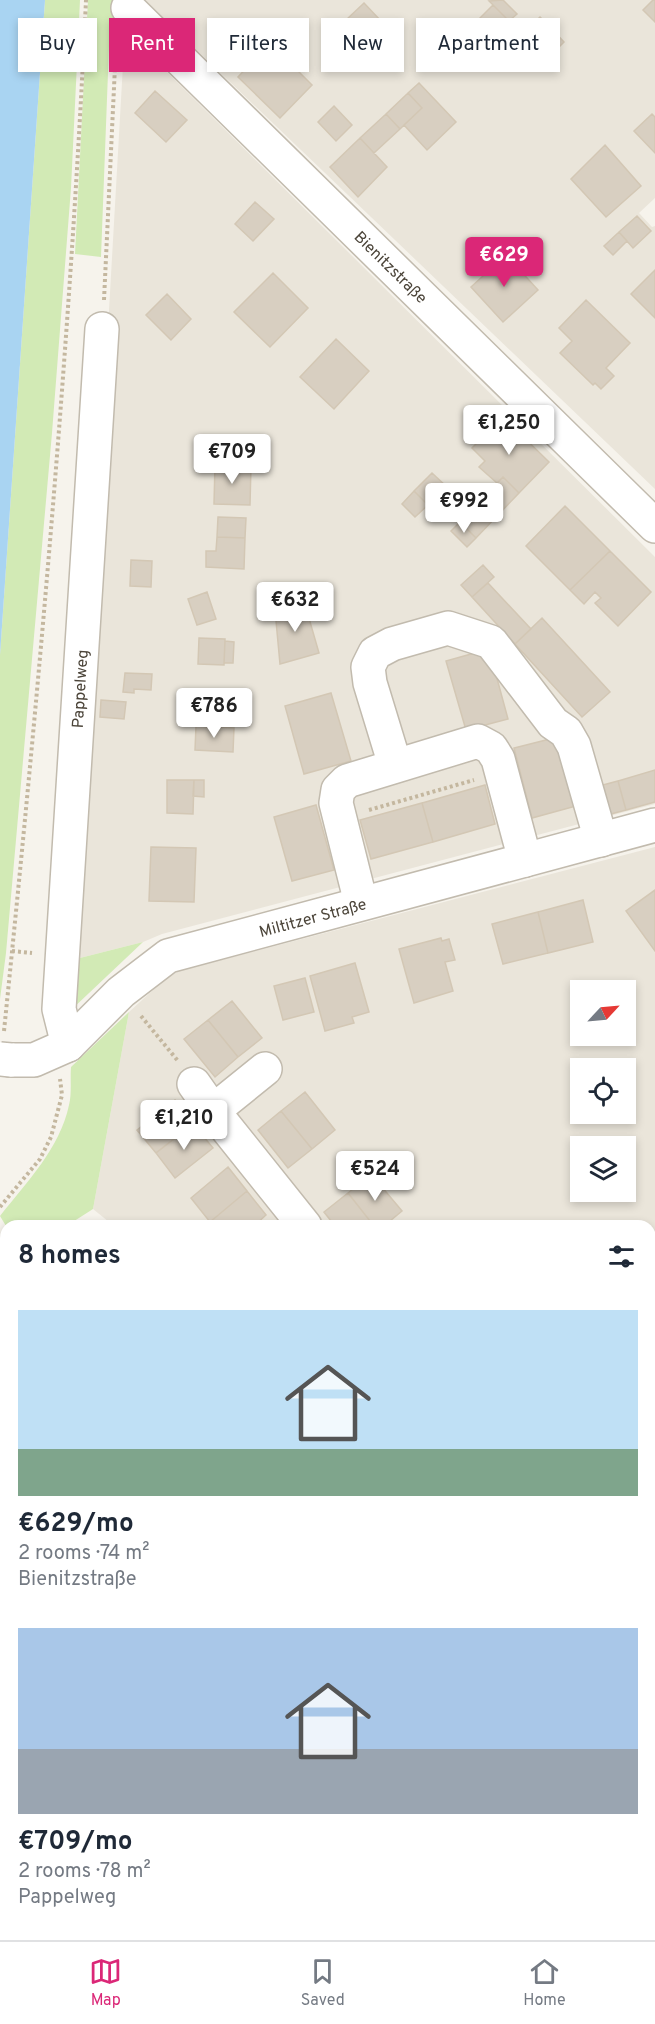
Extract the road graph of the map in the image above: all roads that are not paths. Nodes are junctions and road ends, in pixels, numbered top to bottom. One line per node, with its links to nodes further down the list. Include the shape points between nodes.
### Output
1 (128, 8): 3 (street, Bienitzstraße)
2 (102, 329): 9 (street, Pappelweg, via 59,1009)
3 (655, 526)
4 (395, 765): 6 (street, via 370,683 368,667 375,653 392,644 448,628 492,642 574,746); 7 (street, via 478,741 491,748 502,772); 8 (street, via 347,781 338,790 339,819)
5 (655, 825): 6 (street, Miltitzer Straße)
6 (601, 840): 7 (street, Miltitzer Straße)
7 (525, 860): 8 (street, Miltitzer Straße)
8 (361, 903): 9 (street, Miltitzer Straße, via 168,956 121,992)
9 (62, 1049): 10 (street, Miltitzer Straße, via 34,1060)
10 (5, 1051)
11 (265, 1070): 13 (street)
12 (194, 1084): 13 (street)
13 (213, 1111): 14 (street)
14 (300, 1220)

